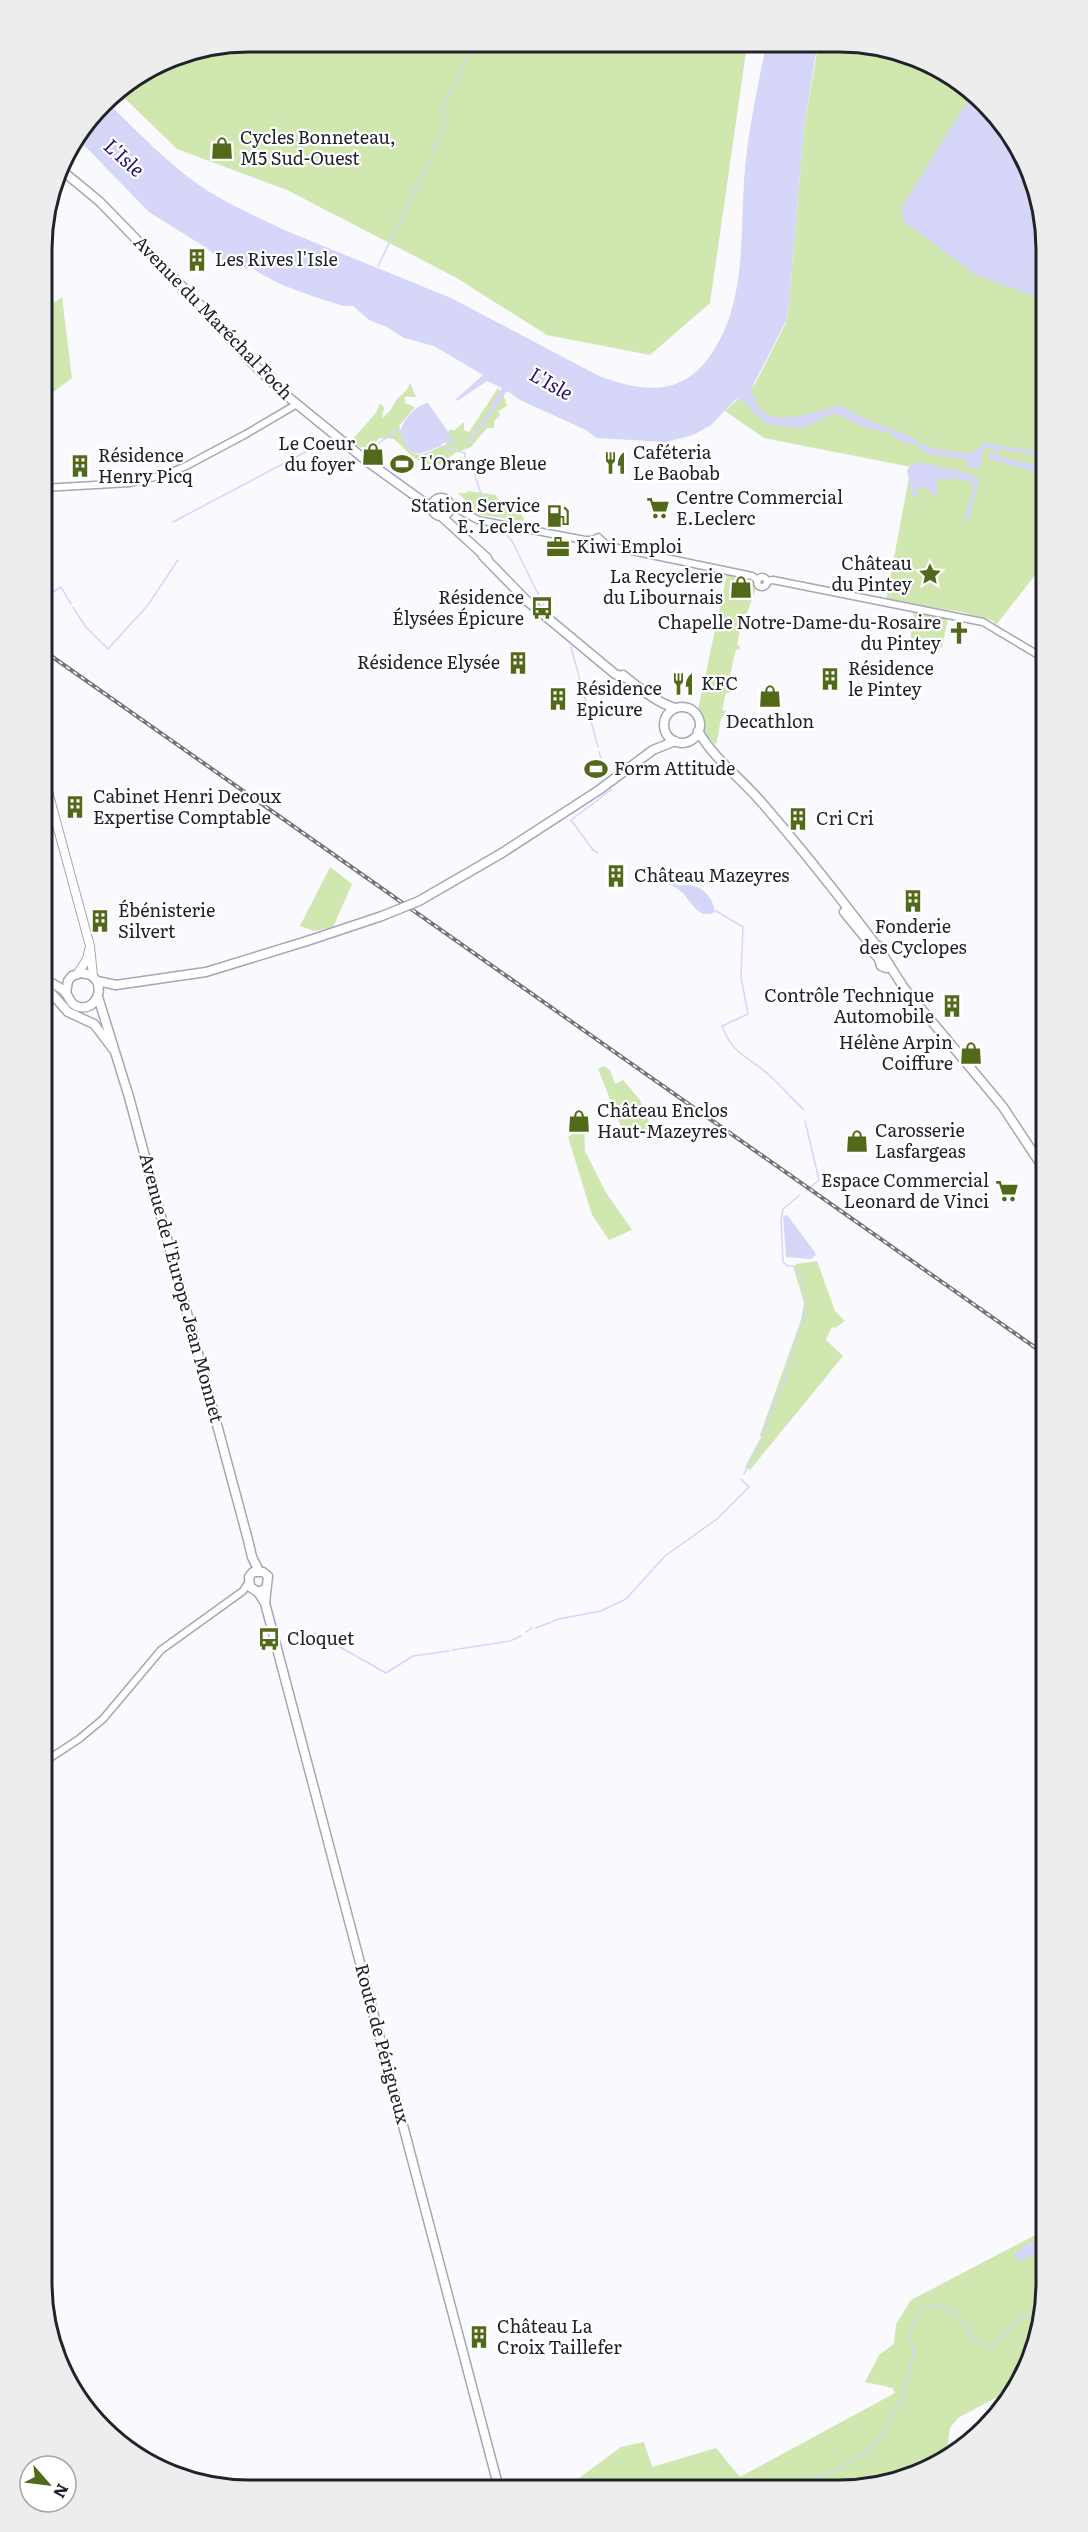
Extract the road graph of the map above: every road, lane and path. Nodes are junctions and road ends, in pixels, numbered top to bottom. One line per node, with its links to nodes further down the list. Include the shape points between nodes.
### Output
1 (67, 175): 2 (main road, Avenue du Maréchal Foch, via 99,201 251,362)
2 (297, 404): 3 (street, via 167,474 130,483); 4 (main road, Avenue du Maréchal Foch, via 399,484)
3 (53, 487)
4 (434, 504): 5 (main road, via 435,513); 5 (main road, via 445,499)
5 (447, 512): 6 (street, via 596,540 633,553 752,576 761,587 773,580 983,622); 7 (main road, via 462,536 526,600 573,642)
6 (1036, 653)
7 (657, 702): 8 (main road); 9 (main road)
8 (675, 708): 9 (main road); 11 (main road, via 695,713)
9 (666, 718): 10 (main road)
10 (664, 729): 12 (main road); 15 (main road, via 654,746)
11 (698, 731): 13 (main road); 14 (main road)
12 (675, 741): 13 (main road); 15 (main road, via 653,750)
13 (689, 741): 14 (main road)
14 (715, 754): 30 (main road, via 782,826 863,937 879,946 887,966 1003,1107)
15 (622, 774): 23 (main road, bridge, via 502,853 419,901 206,972)
16 (53, 809): 17 (main road)
17 (90, 946): 18 (main road); 19 (main road)
18 (78, 973): 19 (main road); 21 (main road)
19 (95, 979): 23 (main road); 26 (main road)
20 (53, 980): 21 (main road)
21 (68, 981): 24 (main road)
22 (53, 984): 24 (main road)
23 (116, 985): 26 (main road)
24 (66, 993): 27 (main road, via 71,1002)
25 (53, 995): 29 (main road, via 64,1009 99,1029)
26 (99, 996): 27 (main road); 28 (main road, Avenue de l'Europe Jean Monnet)
27 (85, 1007): 28 (main road)
28 (104, 1020): 29 (main road, Avenue de l'Europe Jean Monnet)
29 (118, 1057): 31 (main road, Avenue de l'Europe Jean Monnet)
30 (1036, 1157)
31 (256, 1572): 32 (main road, via 249,1578); 32 (main road, Route de Périgueux, via 269,1579)
32 (253, 1589): 33 (street, via 161,1650 103,1719); 34 (main road, Route de Périgueux, via 264,1603)
33 (52, 1757)
34 (497, 2480)

